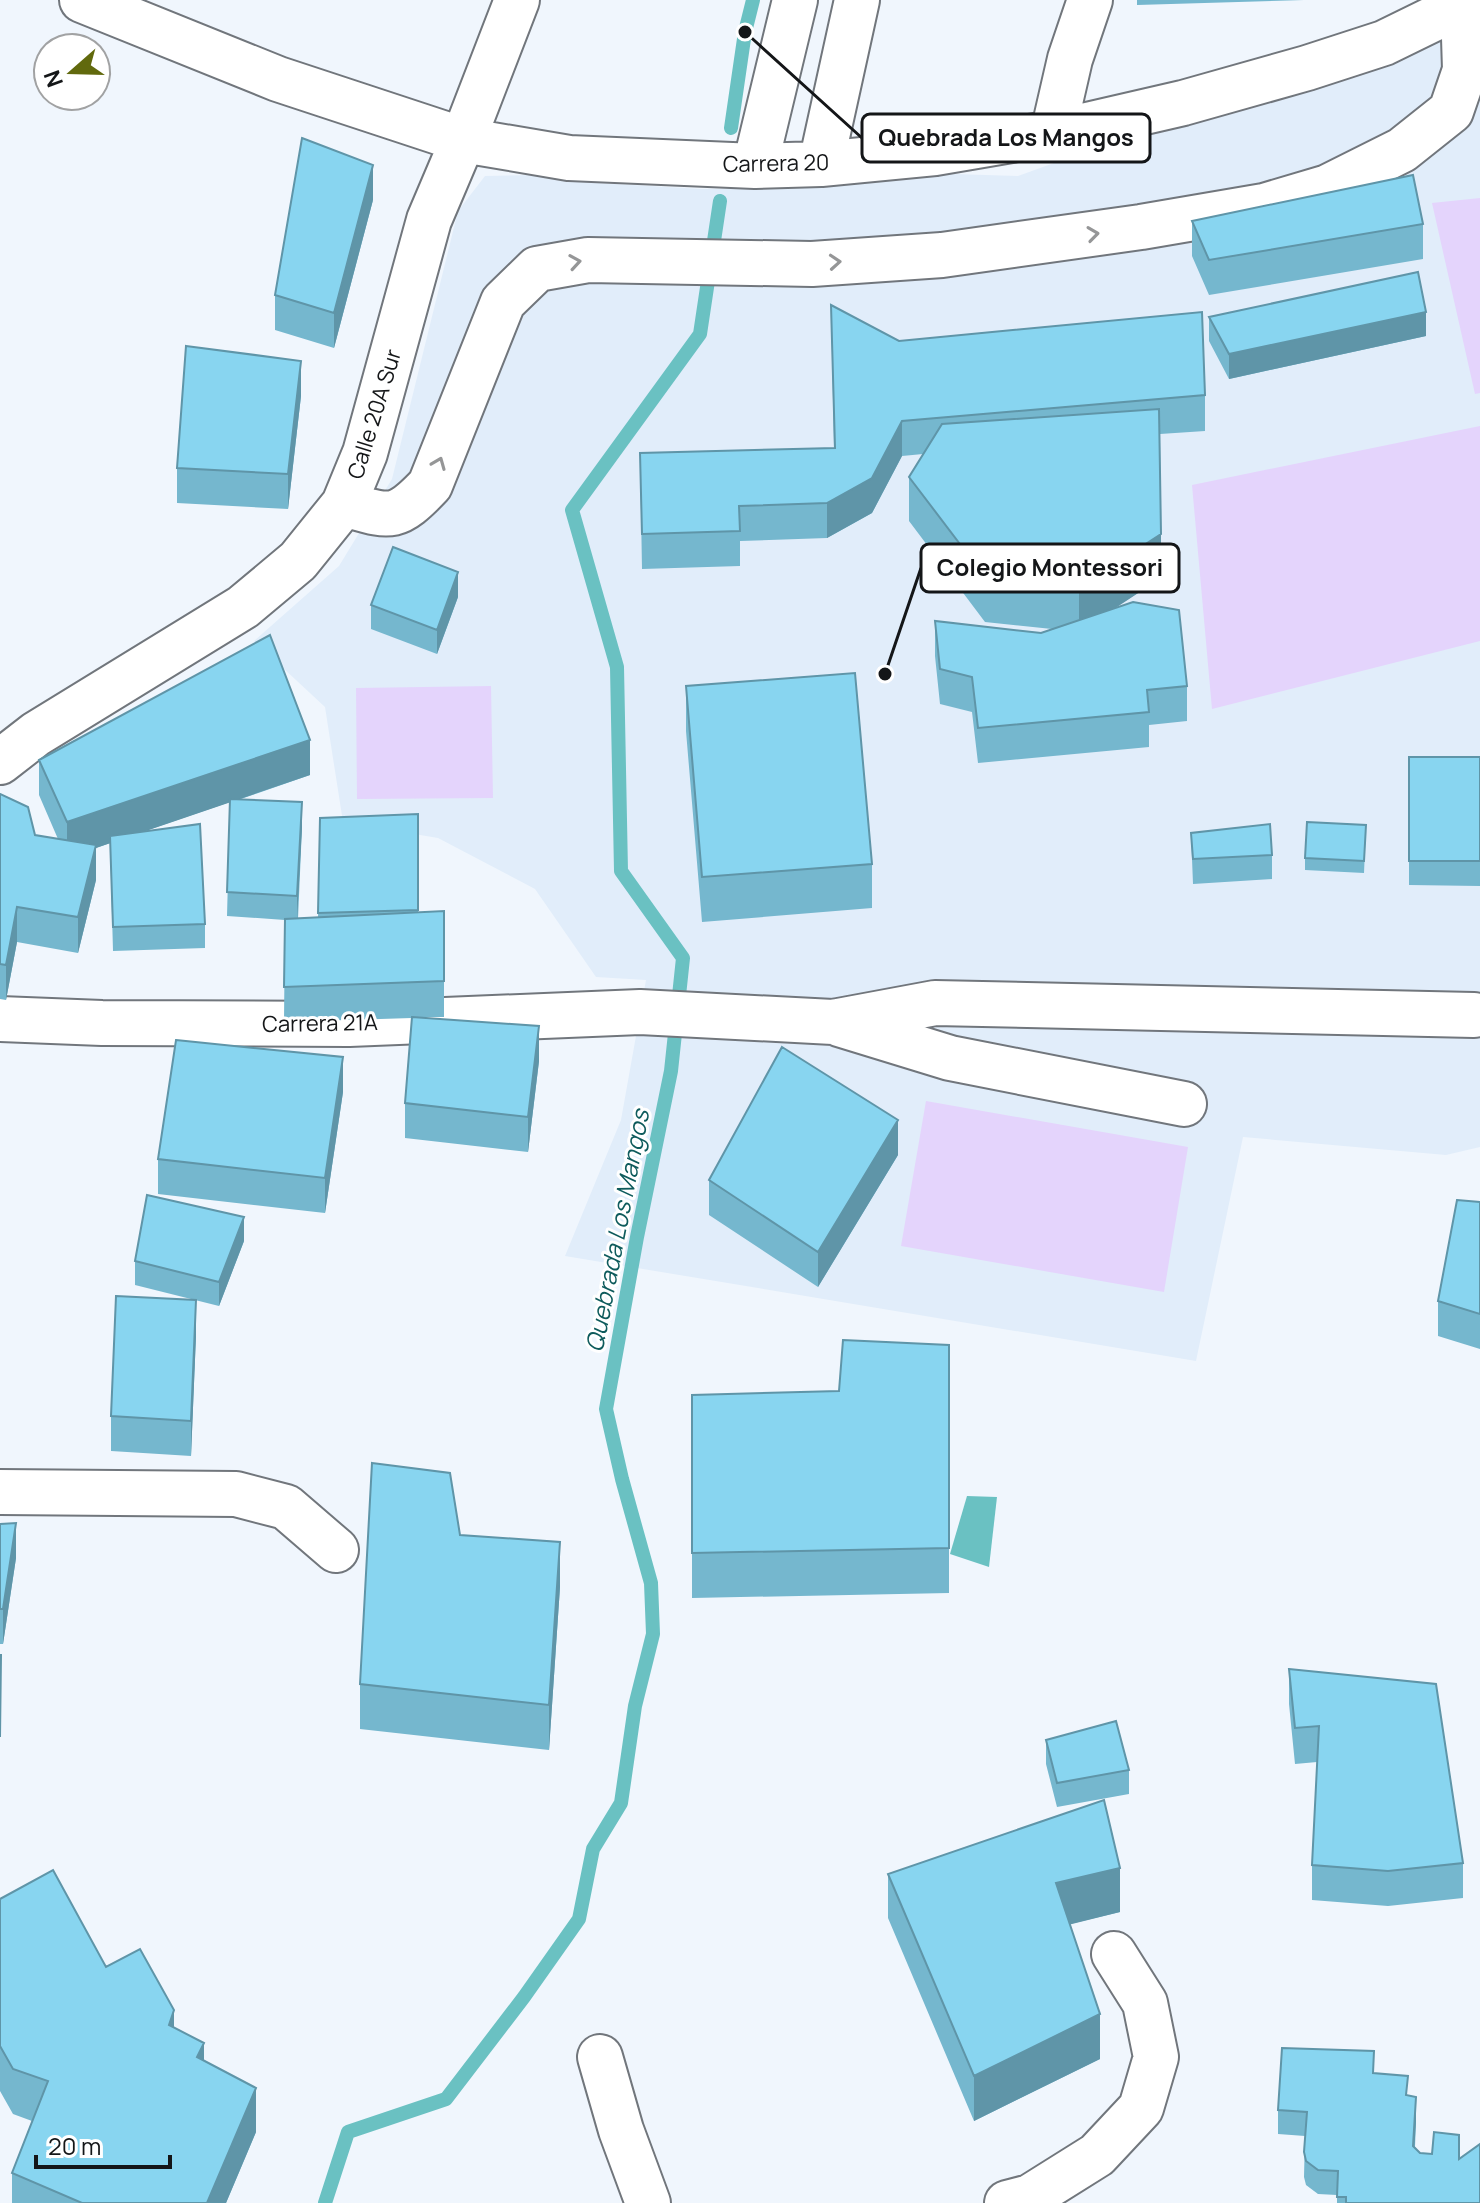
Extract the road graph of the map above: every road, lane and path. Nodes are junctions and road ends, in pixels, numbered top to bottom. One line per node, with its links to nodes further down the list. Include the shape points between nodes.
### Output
1 (82, 0): 8 (street, Carrera 20, via 278,79)
2 (517, 0): 8 (street, Calle 20A Sur)
3 (795, 0): 10 (street)
4 (857, 0): 9 (street)
5 (1090, 0): 7 (street)
6 (1467, 3): 7 (street, Carrera 20, via 1384,43 1307,68); 11 (street, one-way to 6, via 387,516 411,506 430,485 503,302 537,269 588,260 812,264 942,255 1277,202 1328,187 1402,150 1451,111 1465,70)
7 (1053, 133): 9 (street, Carrera 20, via 935,153)
8 (463, 140): 10 (street, Carrera 20, via 569,158); 11 (street, Calle 20A Sur, via 429,220 365,453)
9 (821, 164): 10 (street, Carrera 20)
10 (755, 166)
11 (344, 504): 12 (street, Calle 20A Sur, via 298,561 243,607 36,734)
12 (0, 762)
13 (1474, 1015): 15 (street, via 935,1003)
14 (0, 1019): 15 (street, Carrera 21A, via 349,1024 640,1012)
15 (833, 1022): 16 (street, via 950,1058)
16 (1184, 1104)
17 (0, 1492): 18 (street, via 236,1494 286,1507)
18 (336, 1550)
19 (1114, 1954): 22 (street, via 1145,2003 1156,2057 1141,2108 1097,2155 1030,2197)
20 (600, 2057): 21 (street)
21 (648, 2203)
22 (1007, 2203)

